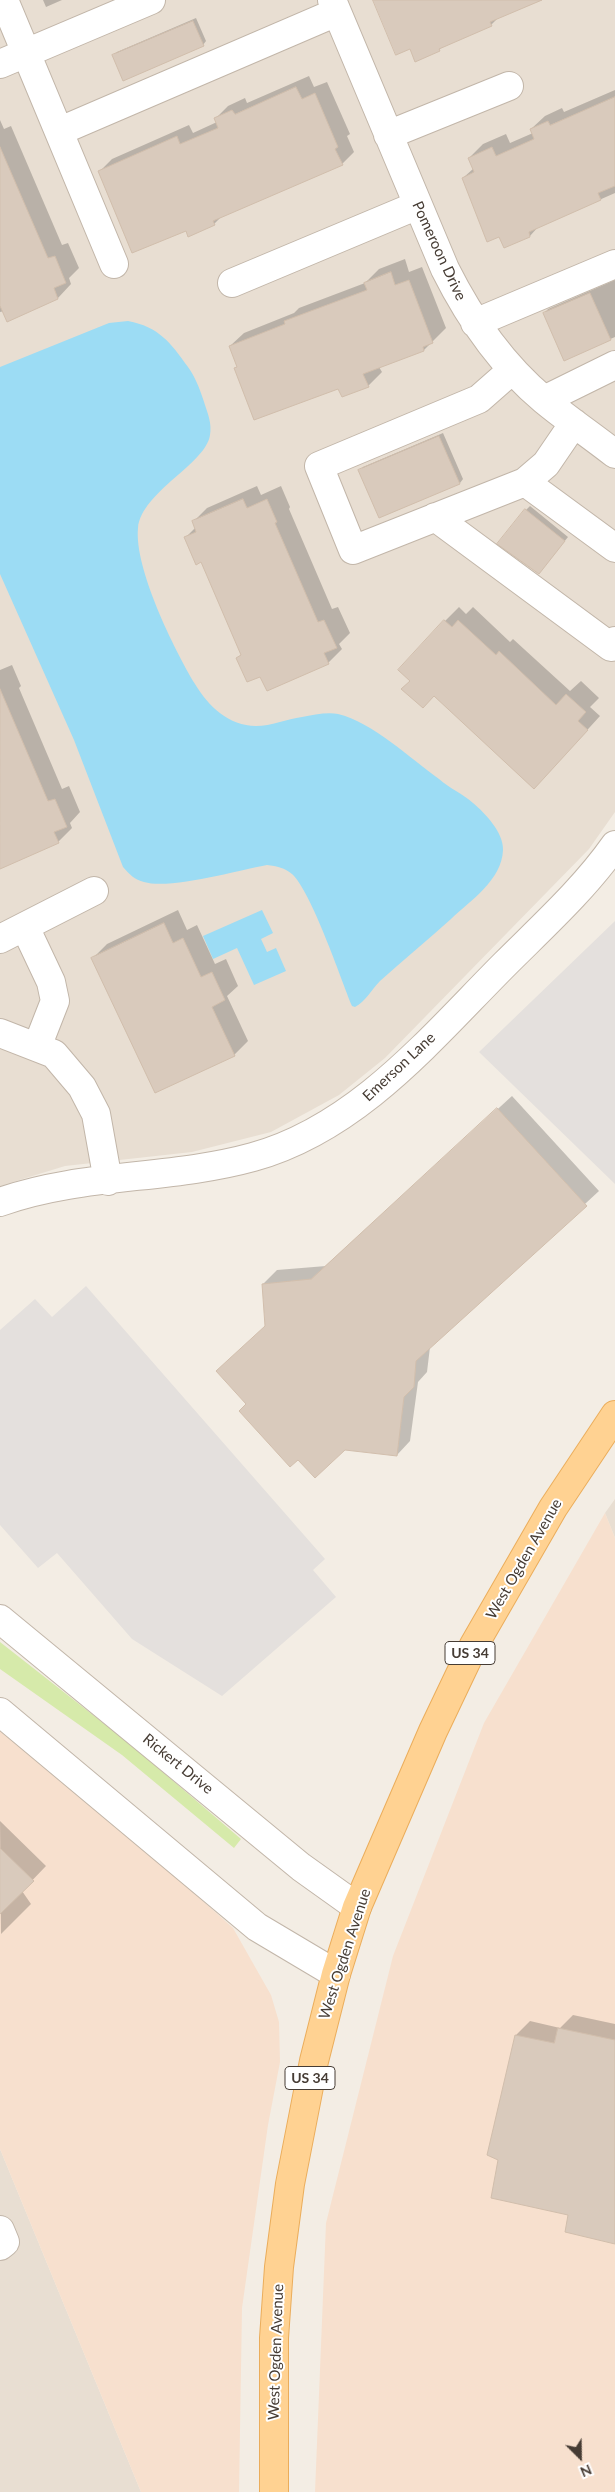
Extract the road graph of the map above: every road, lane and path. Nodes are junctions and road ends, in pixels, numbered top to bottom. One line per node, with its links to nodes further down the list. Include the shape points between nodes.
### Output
1 (4, 0): 4 (street)
2 (151, 0): 4 (street)
3 (334, 6): 7 (street); 8 (street, Pomeroon Drive)
4 (26, 52): 5 (street); 7 (street)
5 (0, 64)
6 (509, 86): 8 (street)
7 (60, 131): 10 (street)
8 (388, 135): 9 (street, Pomeroon Drive)
9 (418, 205): 12 (street); 13 (street, Pomeroon Drive, via 445,269)
10 (114, 264)
11 (615, 264): 13 (street)
12 (232, 283)
13 (475, 323): 15 (street, Pomeroon Drive)
14 (615, 365): 16 (street)
15 (512, 370): 16 (street, Pomeroon Drive); 20 (street, via 479,399 319,466 353,550)
16 (544, 400): 17 (street, Pomeroon Drive)
17 (574, 423): 18 (street, Pomeroon Drive); 19 (street, via 546,464)
18 (615, 454)
19 (525, 482): 20 (street); 21 (street)
20 (436, 517): 22 (street, via 611,647)
21 (615, 548)
22 (615, 641)
23 (615, 845): 29 (street, Emerson Lane, via 574,894 395,1075 358,1105 325,1125 254,1157)
24 (94, 891): 25 (street)
25 (25, 927): 26 (street); 28 (street, via 51,982 55,1001)
26 (0, 939)
27 (0, 1033): 28 (street)
28 (37, 1046): 29 (street, via 54,1054 82,1087 96,1114)
29 (108, 1181): 30 (street, Emerson Lane, via 52,1188)
30 (0, 1202)
31 (615, 1415): 34 (main road, West Ogden Avenue / US 34, via 553,1508 474,1645 433,1731)
32 (0, 1619): 34 (street, Rickert Drive, via 301,1867)
33 (0, 1712): 35 (street, via 257,1927)
34 (358, 1907): 35 (main road, West Ogden Avenue / US 34)
35 (336, 1974): 38 (main road, West Ogden Avenue / US 34, via 314,2061 290,2184 279,2267 274,2338)
36 (0, 2230): 37 (street, via 5,2242)
37 (0, 2246)
38 (274, 2492)

